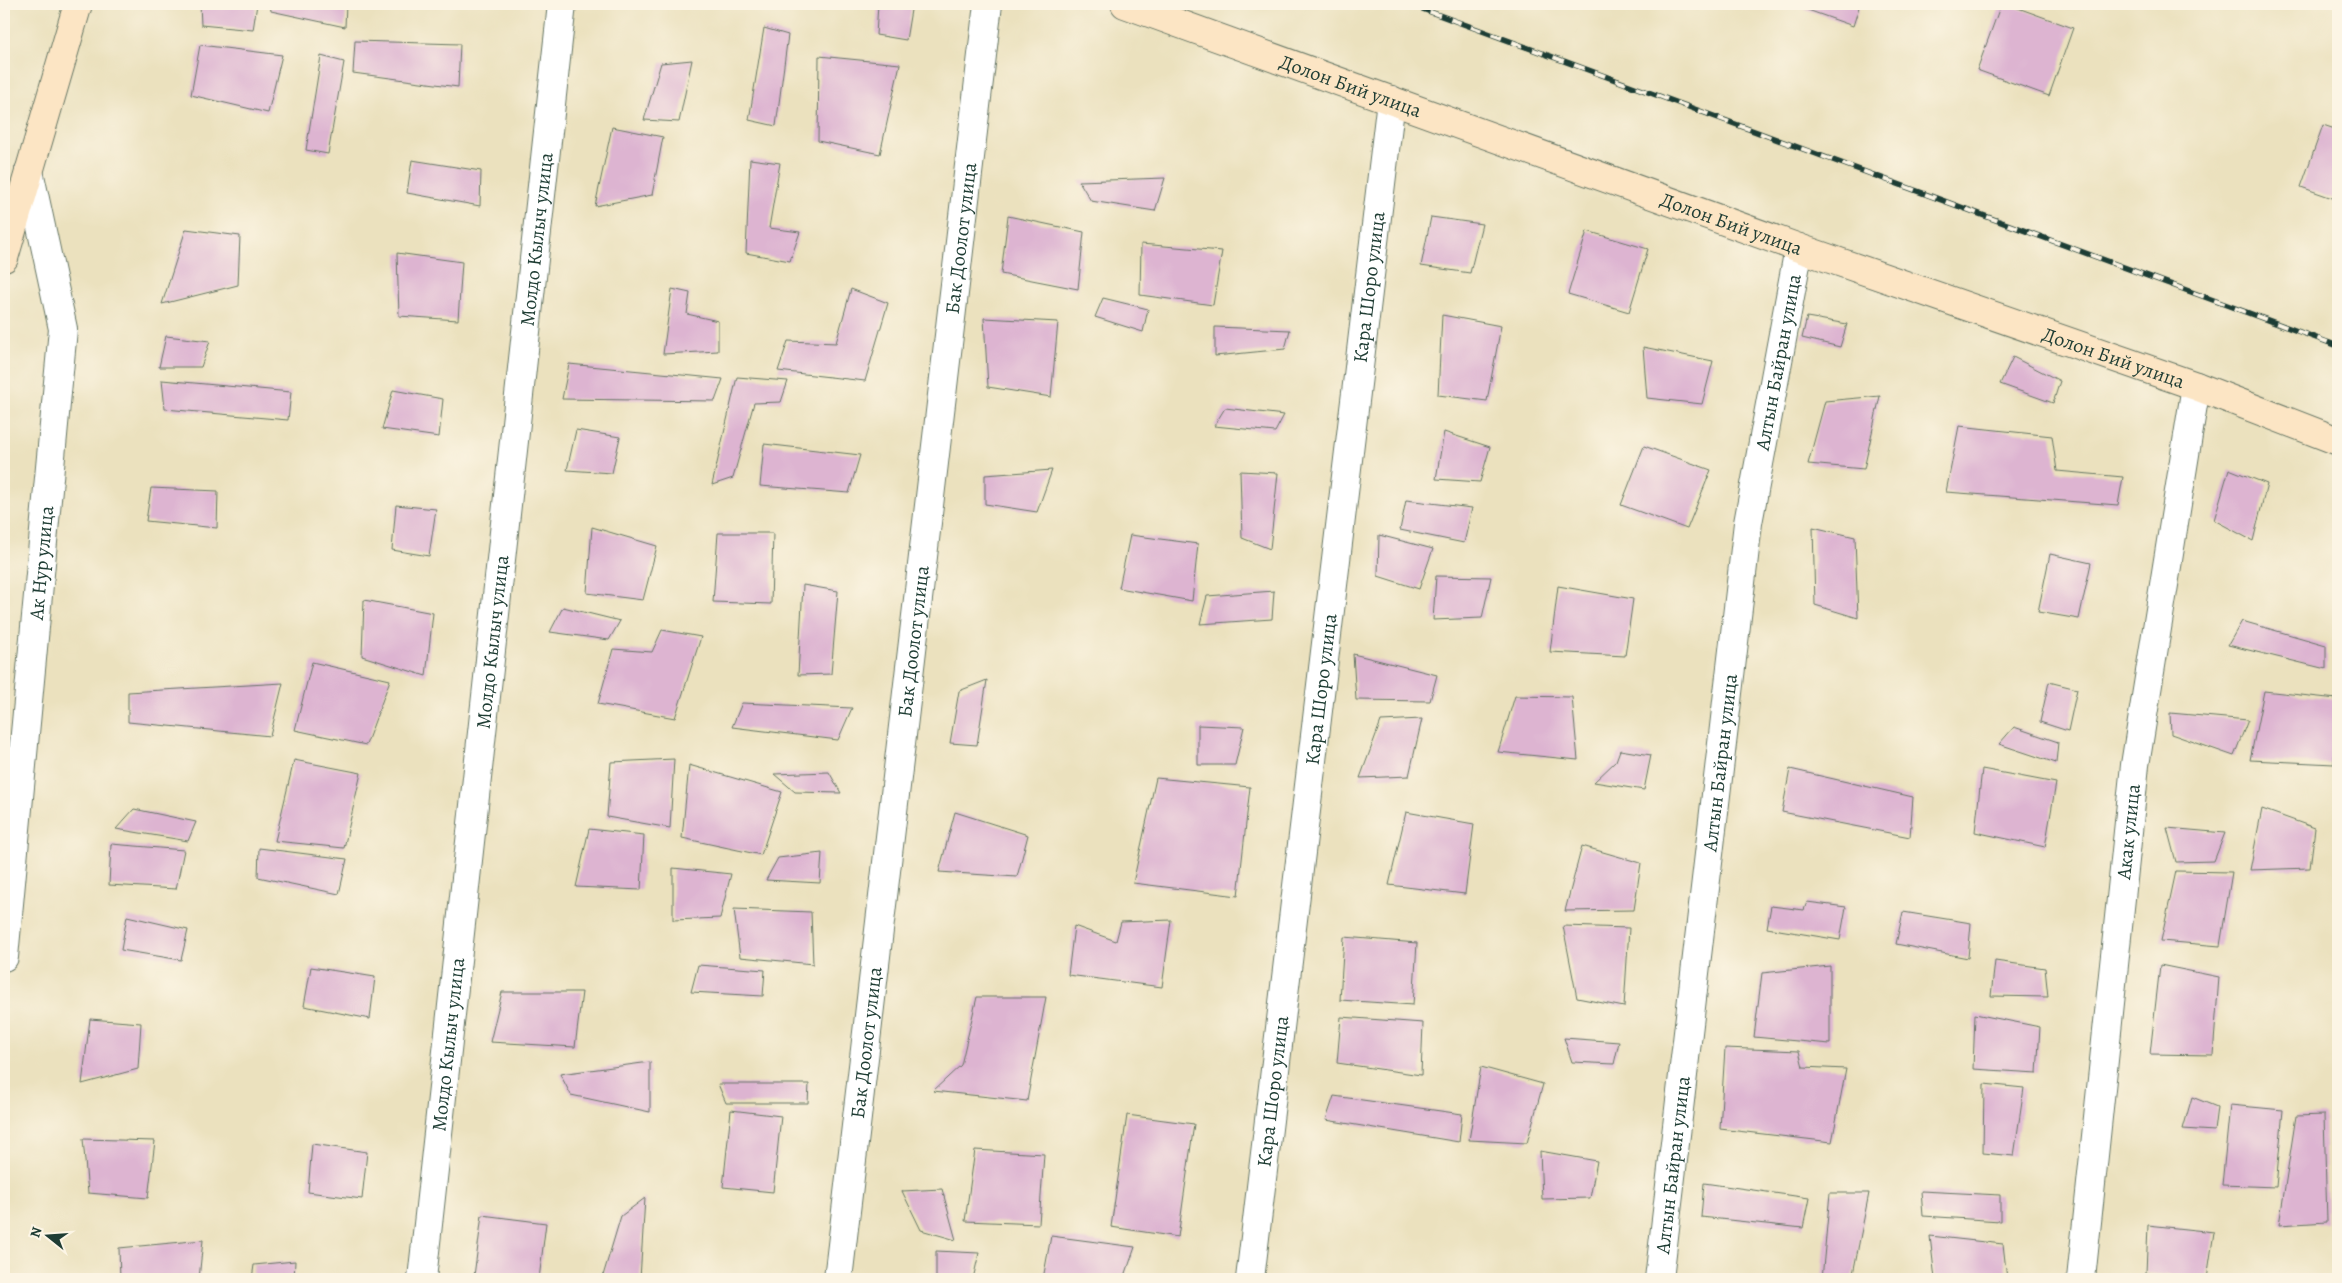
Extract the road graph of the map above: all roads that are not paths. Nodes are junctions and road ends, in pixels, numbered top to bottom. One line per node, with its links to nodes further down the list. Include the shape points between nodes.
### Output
1 (78, 4): 6 (street)
2 (562, 4): 12 (street, Молдо Кылыч улица)
3 (988, 4): 13 (street, Бак Доолот улица)
4 (1125, 4): 5 (street, Долон Бий улица)
5 (1391, 100): 7 (street, Долон Бий улица); 14 (street, Кара Шоро улица)
6 (29, 170): 8 (street); 11 (street, Ак Нур улица, via 63,329)
7 (1799, 248): 9 (street, Долон Бий улица); 15 (street, Алтын Байран улица, via 1748,523)
8 (4, 258)
9 (2196, 386): 10 (street, Долон Бий улица); 16 (street, Акак улица, via 2135,766)
10 (2338, 441)
11 (4, 957)
12 (422, 1279)
13 (838, 1279)
14 (1250, 1279)
15 (1659, 1279)
16 (2081, 1279)

